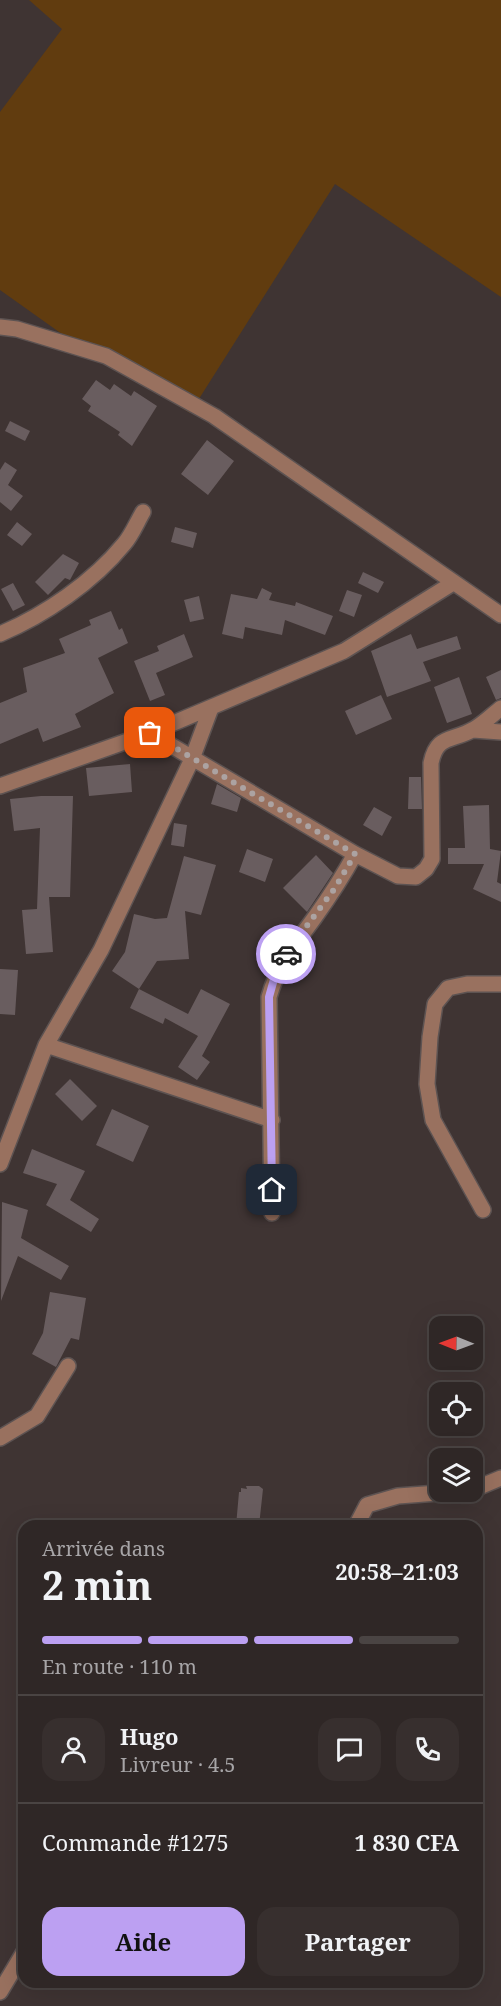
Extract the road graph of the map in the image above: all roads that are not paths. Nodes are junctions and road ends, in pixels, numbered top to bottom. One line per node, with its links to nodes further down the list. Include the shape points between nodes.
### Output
1 (0, 327): 3 (street, via 17,328 106,356 214,416)
2 (143, 512): 5 (street, via 125,543 102,567 52,606)
3 (453, 583): 4 (street); 6 (street, via 344,651)
4 (501, 615)
5 (0, 634)
6 (211, 708): 10 (street); 11 (street)
7 (501, 708): 8 (street)
8 (473, 730): 9 (street); 13 (street, via 445,740 434,750 430,763 432,859 426,869 416,877 398,876)
9 (501, 732)
10 (150, 733): 11 (street); 12 (street)
11 (192, 759): 13 (street); 15 (street, via 101,950)
12 (0, 786)
13 (355, 854): 16 (street, via 276,972 269,997)
14 (501, 984): 18 (street, via 448,988 435,1004 430,1037 427,1084 433,1120)
15 (46, 1045): 16 (street); 17 (street)
16 (272, 1120): 19 (street)
17 (0, 1164)
18 (483, 1210)
19 (272, 1213)
20 (68, 1366): 21 (street, via 37,1416)
21 (0, 1438)
22 (501, 1478): 23 (street)
23 (483, 1485)
24 (429, 1494): 25 (street, via 398,1496 367,1505)
25 (359, 1520)
26 (18, 1962): 27 (street)
27 (0, 1992)

